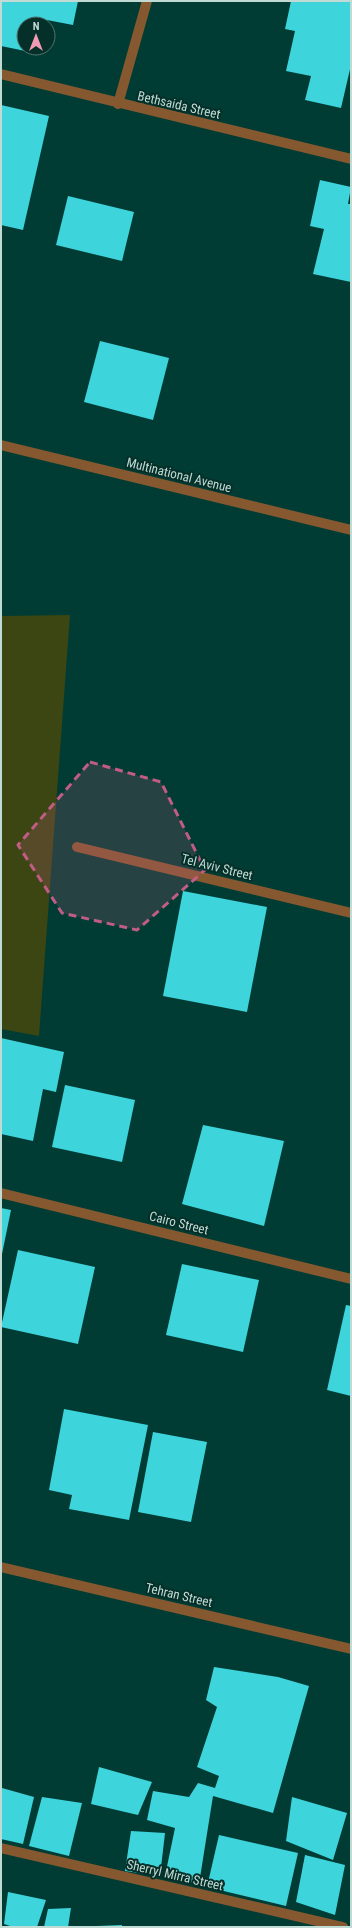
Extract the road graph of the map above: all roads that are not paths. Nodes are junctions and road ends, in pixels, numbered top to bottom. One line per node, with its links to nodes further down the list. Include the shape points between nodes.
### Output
1 (147, 1): 3 (street)
2 (1, 74): 3 (street, Bethsaida Street)
3 (118, 104): 4 (street, Bethsaida Street)
4 (351, 159)
5 (1, 445): 6 (street, Multinational Avenue)
6 (351, 530)
7 (77, 847): 8 (street, Tel Aviv Street)
8 (351, 913)
9 (1, 1193): 10 (street, Cairo Street)
10 (351, 1278)
11 (1, 1567): 12 (street, Tehran Street)
12 (351, 1650)
13 (1, 1848): 14 (street, Sherryl Mirra Street)
14 (343, 1927)

